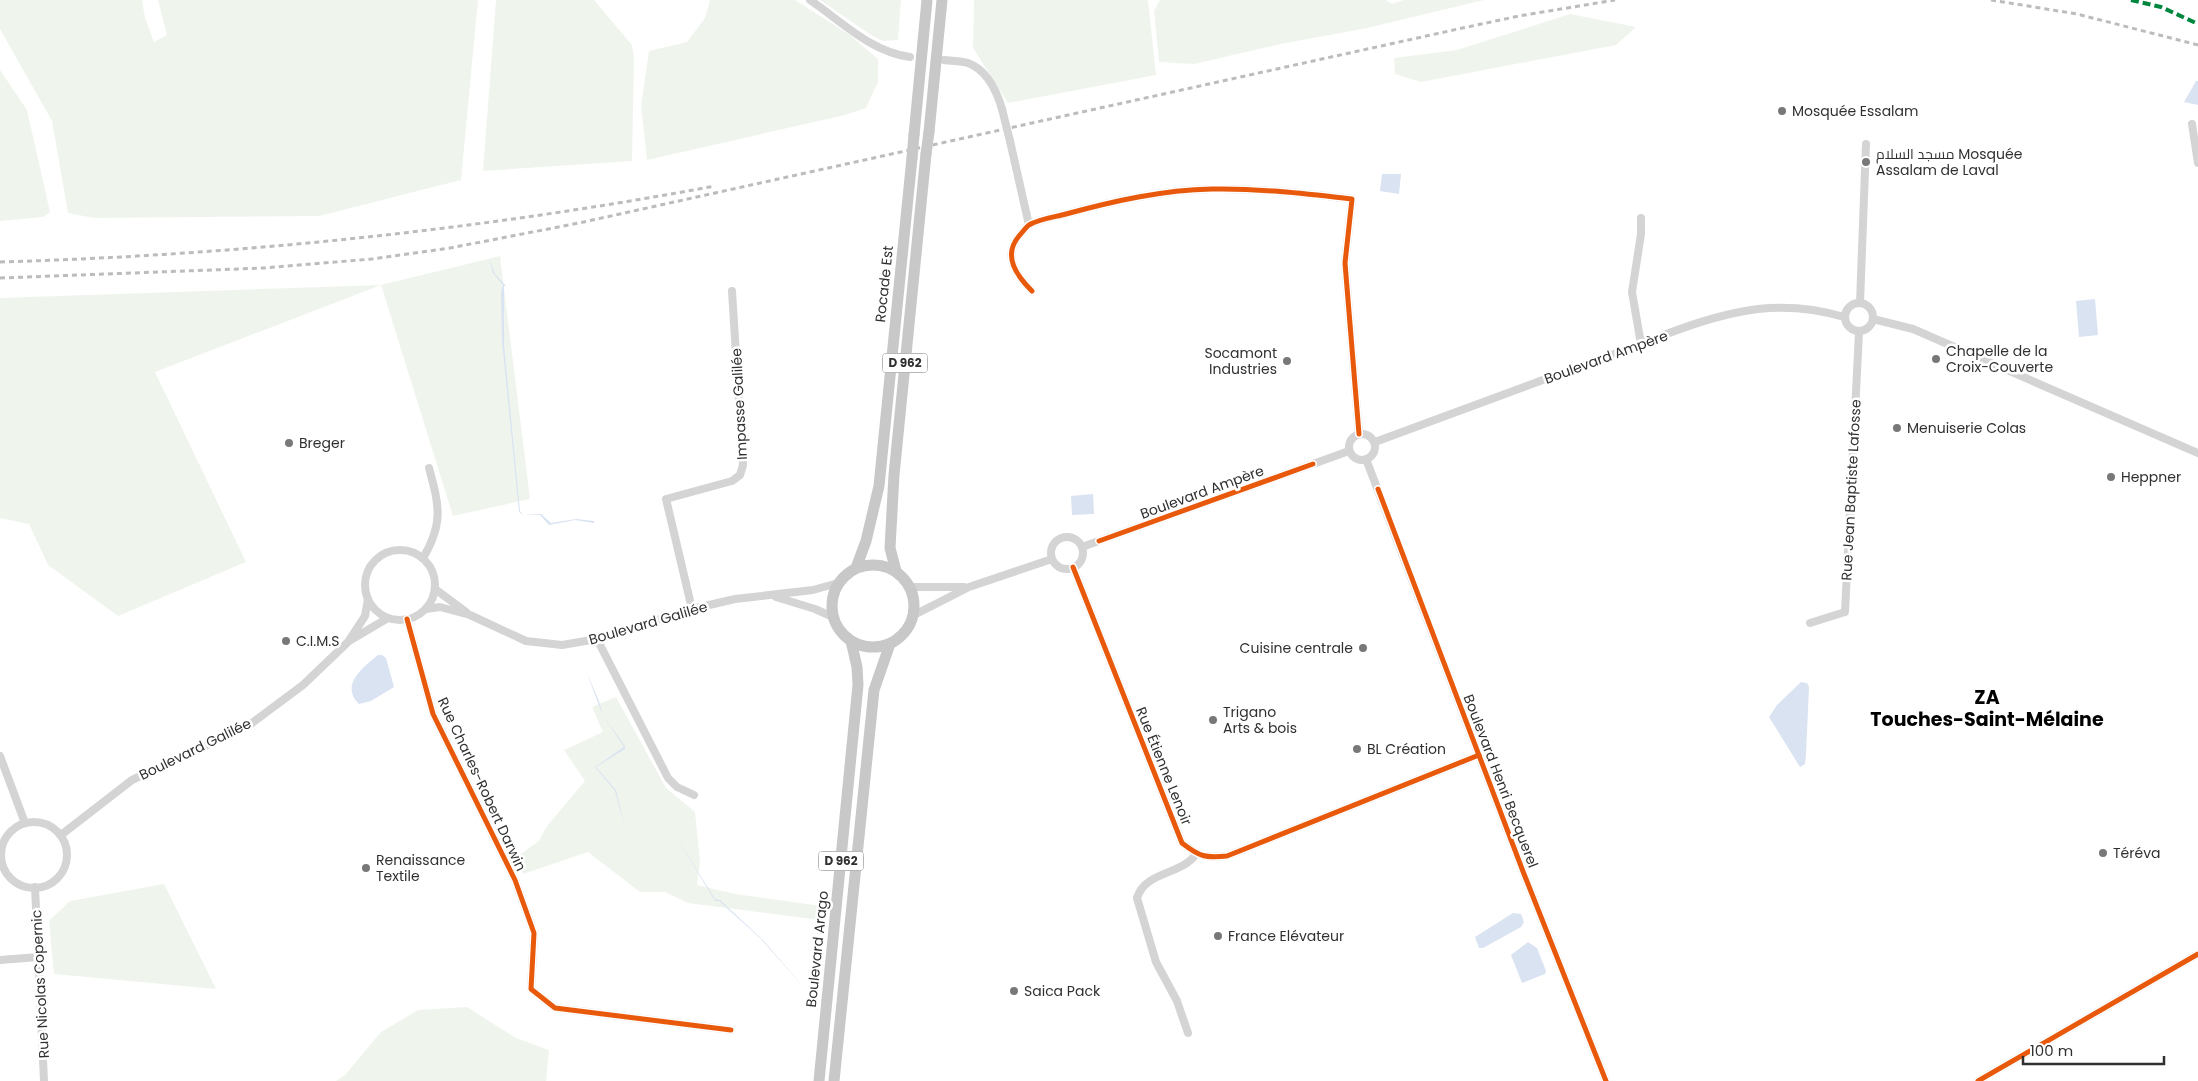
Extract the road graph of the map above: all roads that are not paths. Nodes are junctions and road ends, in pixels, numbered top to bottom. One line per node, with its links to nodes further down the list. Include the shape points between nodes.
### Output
1 (810, 0): 4 (street, via 877,47)
2 (927, 0): 28 (main road, Rocade Est / D 962, bridge, via 879,486 866,542)
3 (942, 0): 29 (main road, D 962, bridge, via 894,475 890,548)
4 (910, 57)
5 (944, 60): 10 (street, bridge, via 967,63 979,70 995,89)
6 (2192, 124): 8 (street)
7 (1866, 144): 13 (street)
8 (2198, 163)
9 (1641, 218): 17 (street, via 1632,292)
10 (1029, 225): 12 (street, via 1013,245 1011,257 1014,269); 18 (street, via 1112,202 1166,192 1268,190 1352,199 1345,263)
11 (732, 292): 37 (street, Impasse Galilée, via 743,464 740,475 732,481 666,499)
12 (1032, 292)
13 (1860, 303): 14 (street, via 1847,308); 15 (street, via 1871,310)
14 (1844, 317): 16 (street, via 1847,326); 17 (street, Boulevard Ampère, via 1795,308 1759,309 1701,322)
15 (1873, 319): 16 (street, via 1867,330); 21 (street, via 1914,329)
16 (1859, 332): 43 (street, Rue Jean Baptiste Lafosse, via 1845,612)
17 (1641, 344): 19 (street, Boulevard Ampère)
18 (1359, 434): 19 (street, via 1370,436); 20 (street, via 1349,442)
19 (1375, 442): 22 (street, via 1375,451)
20 (1350, 451): 22 (street, via 1358,460); 24 (street, Boulevard Ampère)
21 (2198, 453)
22 (1366, 460): 48 (street, Boulevard Henri Becquerel)
23 (429, 468): 25 (street, via 438,503 433,542)
24 (1082, 547): 26 (street, via 1076,539 1060,538 1053,544); 27 (street, via 1083,556)
25 (423, 558): 33 (street, via 434,577); 35 (street, via 403,550 382,555 368,572)
26 (1052, 559): 27 (street, via 1059,566); 32 (street)
27 (1074, 567): 53 (street, Rue Étienne Lenoir, via 1182,843)
28 (856, 568): 29 (main road, via 870,564); 30 (main road)
29 (896, 571): 31 (main road)
30 (838, 583): 34 (street, Boulevard Galilée); 41 (main road, via 832,600)
31 (909, 587): 32 (street); 39 (main road)
32 (968, 587): 39 (street)
33 (435, 589): 36 (street); 38 (street, Boulevard Galilée)
34 (772, 596): 37 (street, Boulevard Galilée, via 735,599); 41 (street, Boulevard Galilée)
35 (368, 599): 40 (street); 45 (street, Boulevard Galilée, via 365,616)
36 (426, 609): 38 (street, Boulevard Galilée, via 440,606); 42 (street)
37 (692, 609): 44 (street, Boulevard Galilée)
38 (470, 615): 44 (street, Boulevard Galilée, via 526,641 562,645)
39 (914, 615): 47 (main road, via 901,637)
40 (388, 618): 42 (street); 45 (street, Boulevard Galilée)
41 (833, 618): 46 (main road)
42 (407, 619): 59 (street, Rue Charles-Robert Darwin, via 433,714 515,880 534,933 531,989 554,1008)
43 (1810, 623)
44 (597, 639): 50 (street, via 668,778 677,787)
45 (349, 641): 52 (street, Boulevard Galilée, via 303,685 248,726 132,780)
46 (850, 641): 47 (main road, via 863,646); 62 (main road, Boulevard Arago / D 962, via 858,686)
47 (890, 644): 63 (main road, D 962, via 874,690)
48 (1479, 755): 53 (street, via 1227,856 1209,858); 64 (street, Boulevard Henri Becquerel)
49 (0, 756): 51 (street)
50 (694, 795)
51 (25, 823): 52 (street, via 51,826); 54 (street, via 12,830 3,843)
52 (61, 835): 55 (street, via 66,844 66,864 54,881)
53 (1196, 854): 60 (street, via 1185,864 1146,883 1137,898 1156,962 1177,1001)
54 (1, 863): 55 (street, via 14,881)
55 (35, 888): 57 (street, Rue Nicolas Copernic)
56 (2198, 954): 65 (street)
57 (39, 956): 58 (street); 61 (street, Rue Nicolas Copernic)
58 (0, 960)
59 (731, 1030)
60 (1188, 1033)
61 (44, 1081)
62 (819, 1081)
63 (834, 1081)
64 (1606, 1081)
65 (1978, 1081)

